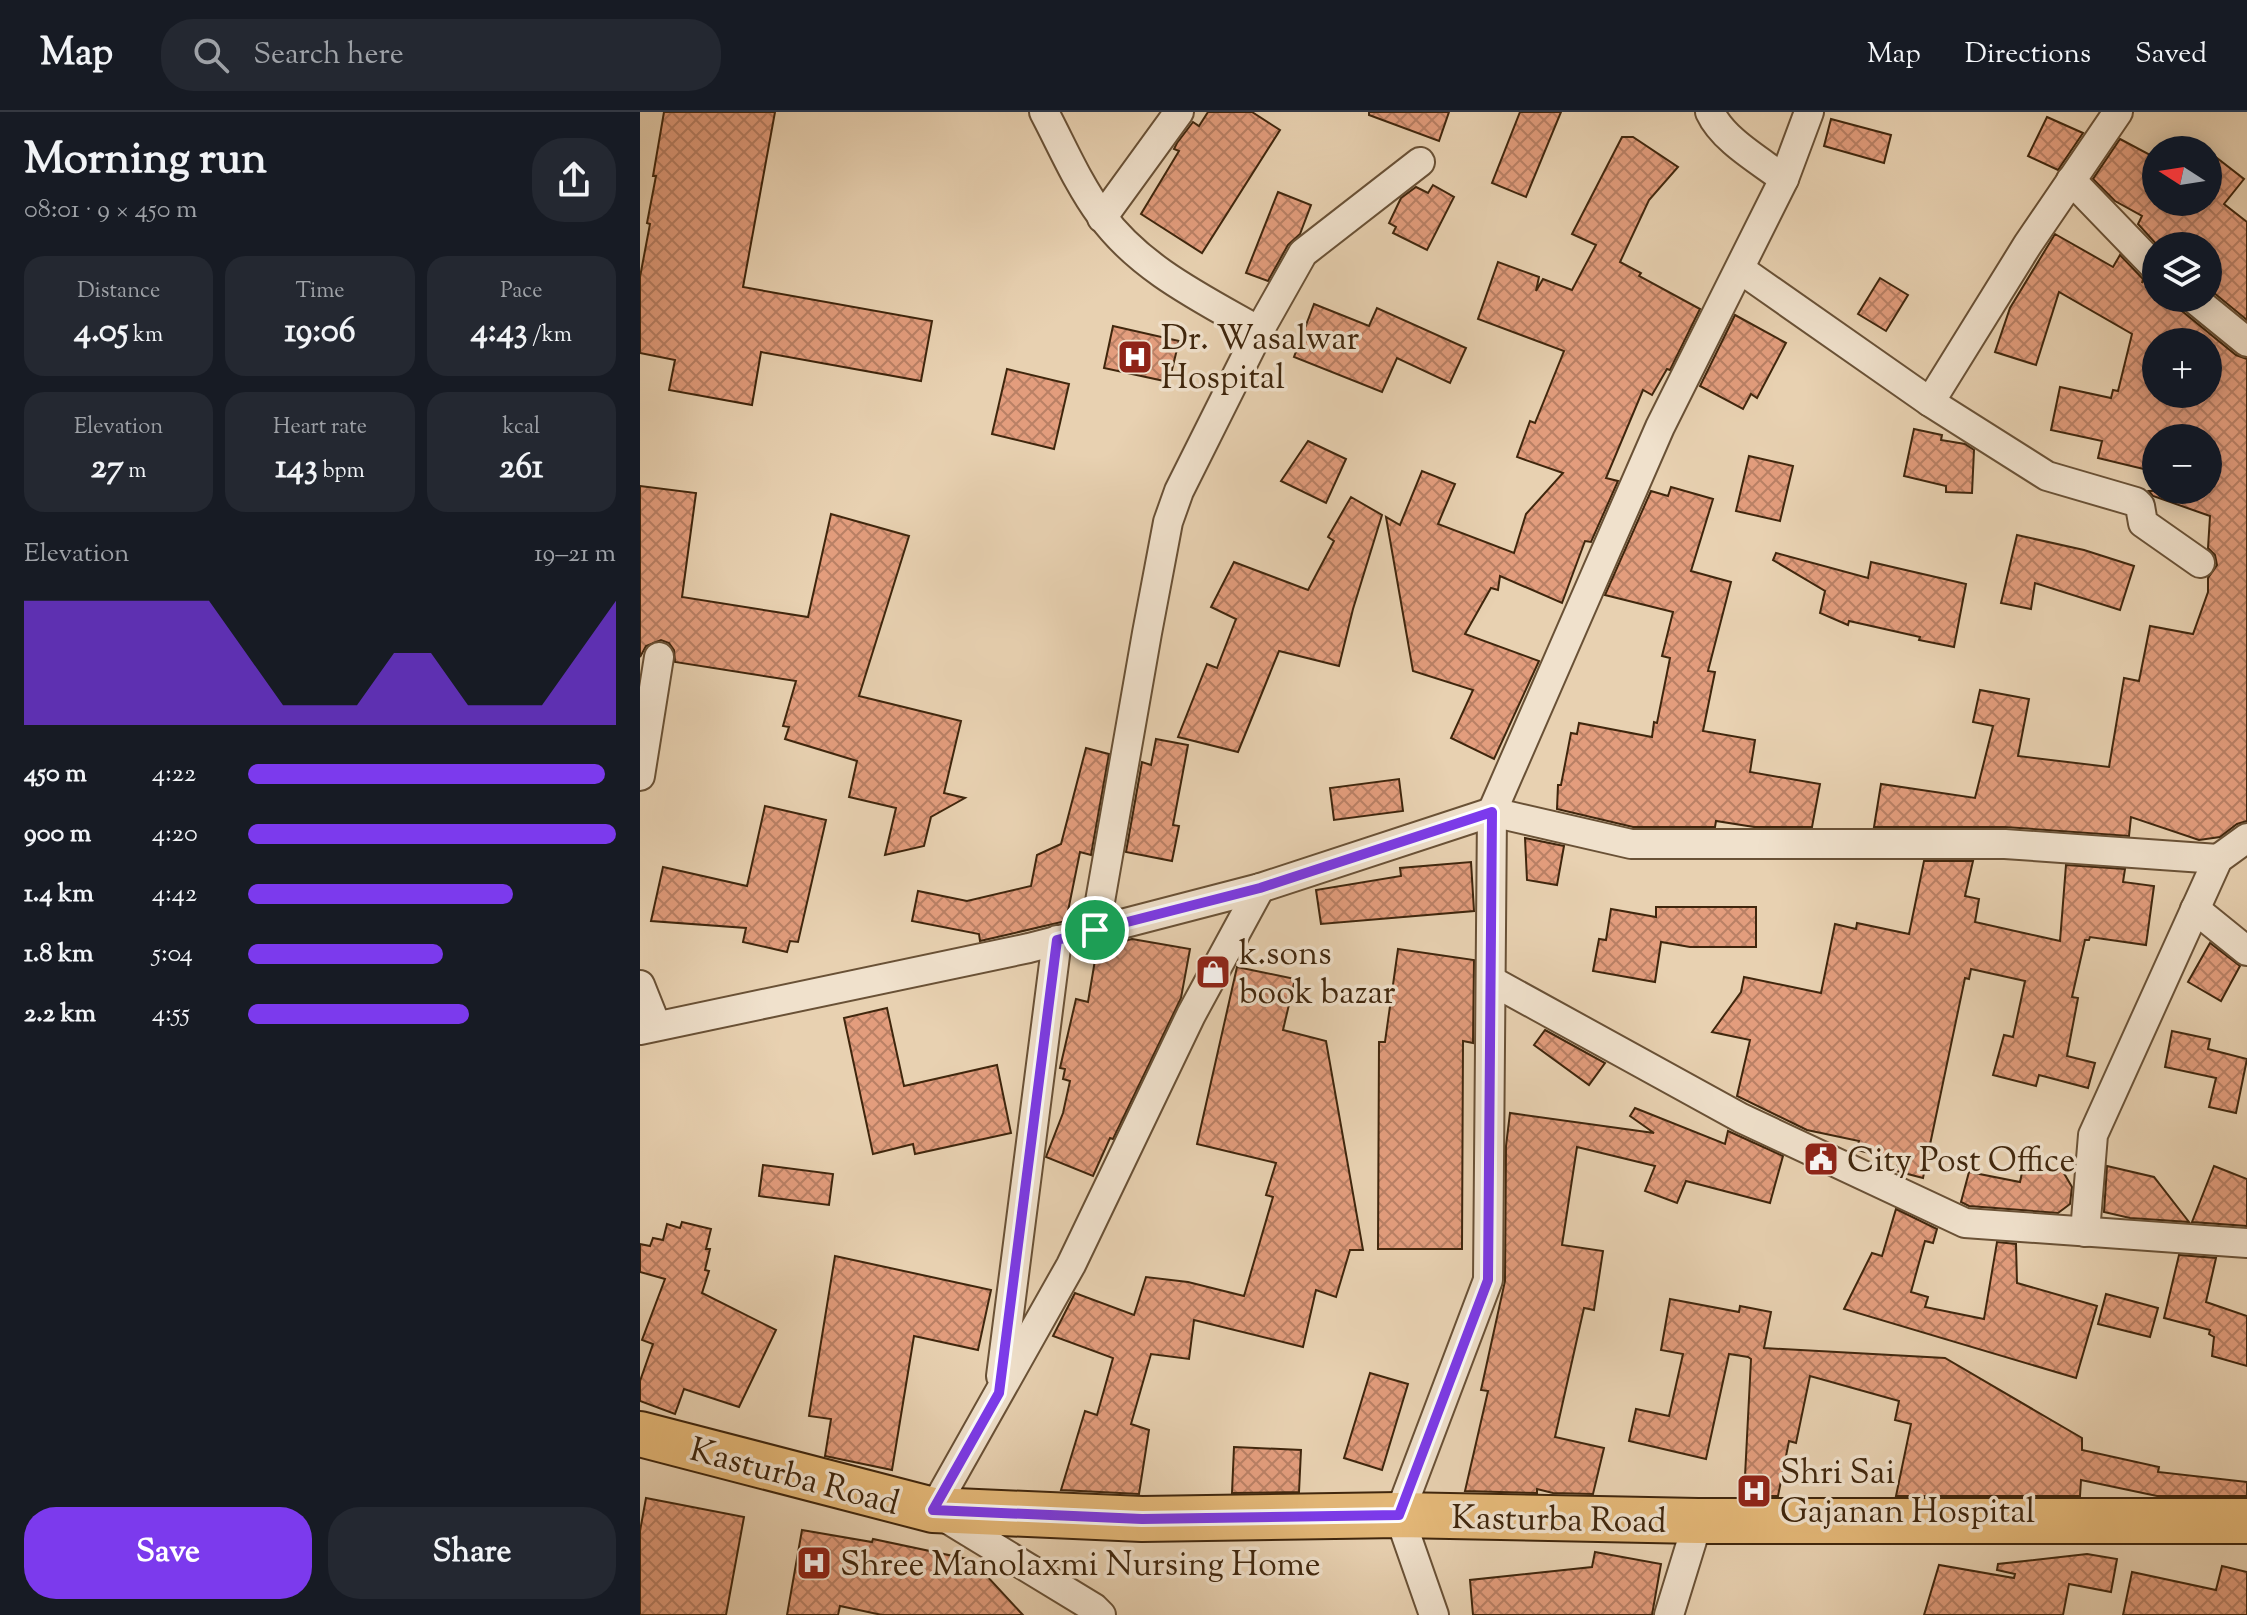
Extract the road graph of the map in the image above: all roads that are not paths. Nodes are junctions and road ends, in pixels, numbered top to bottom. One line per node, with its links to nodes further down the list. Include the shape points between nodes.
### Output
1 (1044, 112): 9 (street)
2 (1179, 112): 9 (street)
3 (1710, 112): 7 (street, via 1722,130)
4 (1809, 112): 7 (street)
5 (2118, 112): 8 (street)
6 (1420, 162): 13 (street, via 1303,253)
7 (1784, 179): 11 (street)
8 (2071, 180): 10 (street); 15 (street)
9 (1102, 218): 13 (street, via 1164,276)
10 (2142, 254)
11 (1740, 269): 15 (street); 19 (street, via 1660,427)
12 (2210, 312): 14 (street)
13 (1259, 331): 24 (street, via 1168,522)
14 (2247, 342)
15 (1930, 402): 16 (street, via 2051,478 2136,502 2143,523)
16 (2200, 563)
17 (659, 657): 18 (street)
18 (640, 776)
19 (1492, 812): 21 (street, via 1631,844 2005,844); 22 (street); 27 (street)
20 (2247, 838): 21 (street)
21 (2218, 859): 23 (street)
22 (1260, 888): 24 (street); 32 (street, via 1191,1015 1071,1265)
23 (2195, 909): 26 (street); 30 (street, via 2093,1135)
24 (1095, 930): 25 (street)
25 (1057, 940): 29 (street); 32 (street)
26 (2247, 951)
27 (1492, 981): 30 (street, via 1741,1118 1965,1223); 35 (street, via 1488,1280)
28 (640, 985): 29 (street)
29 (648, 1027)
30 (2085, 1232): 31 (street)
31 (2247, 1243)
32 (999, 1393): 34 (street)
33 (640, 1434): 34 (main road, Kasturba Road)
34 (933, 1510): 35 (main road, Kasturba Road, via 1142,1519); 38 (street)
35 (1399, 1515): 36 (main road, Kasturba Road); 39 (street)
36 (1698, 1521): 37 (main road, Kasturba Road); 40 (street)
37 (2247, 1521)
38 (1095, 1613)
39 (1434, 1615)
40 (1669, 1615)

